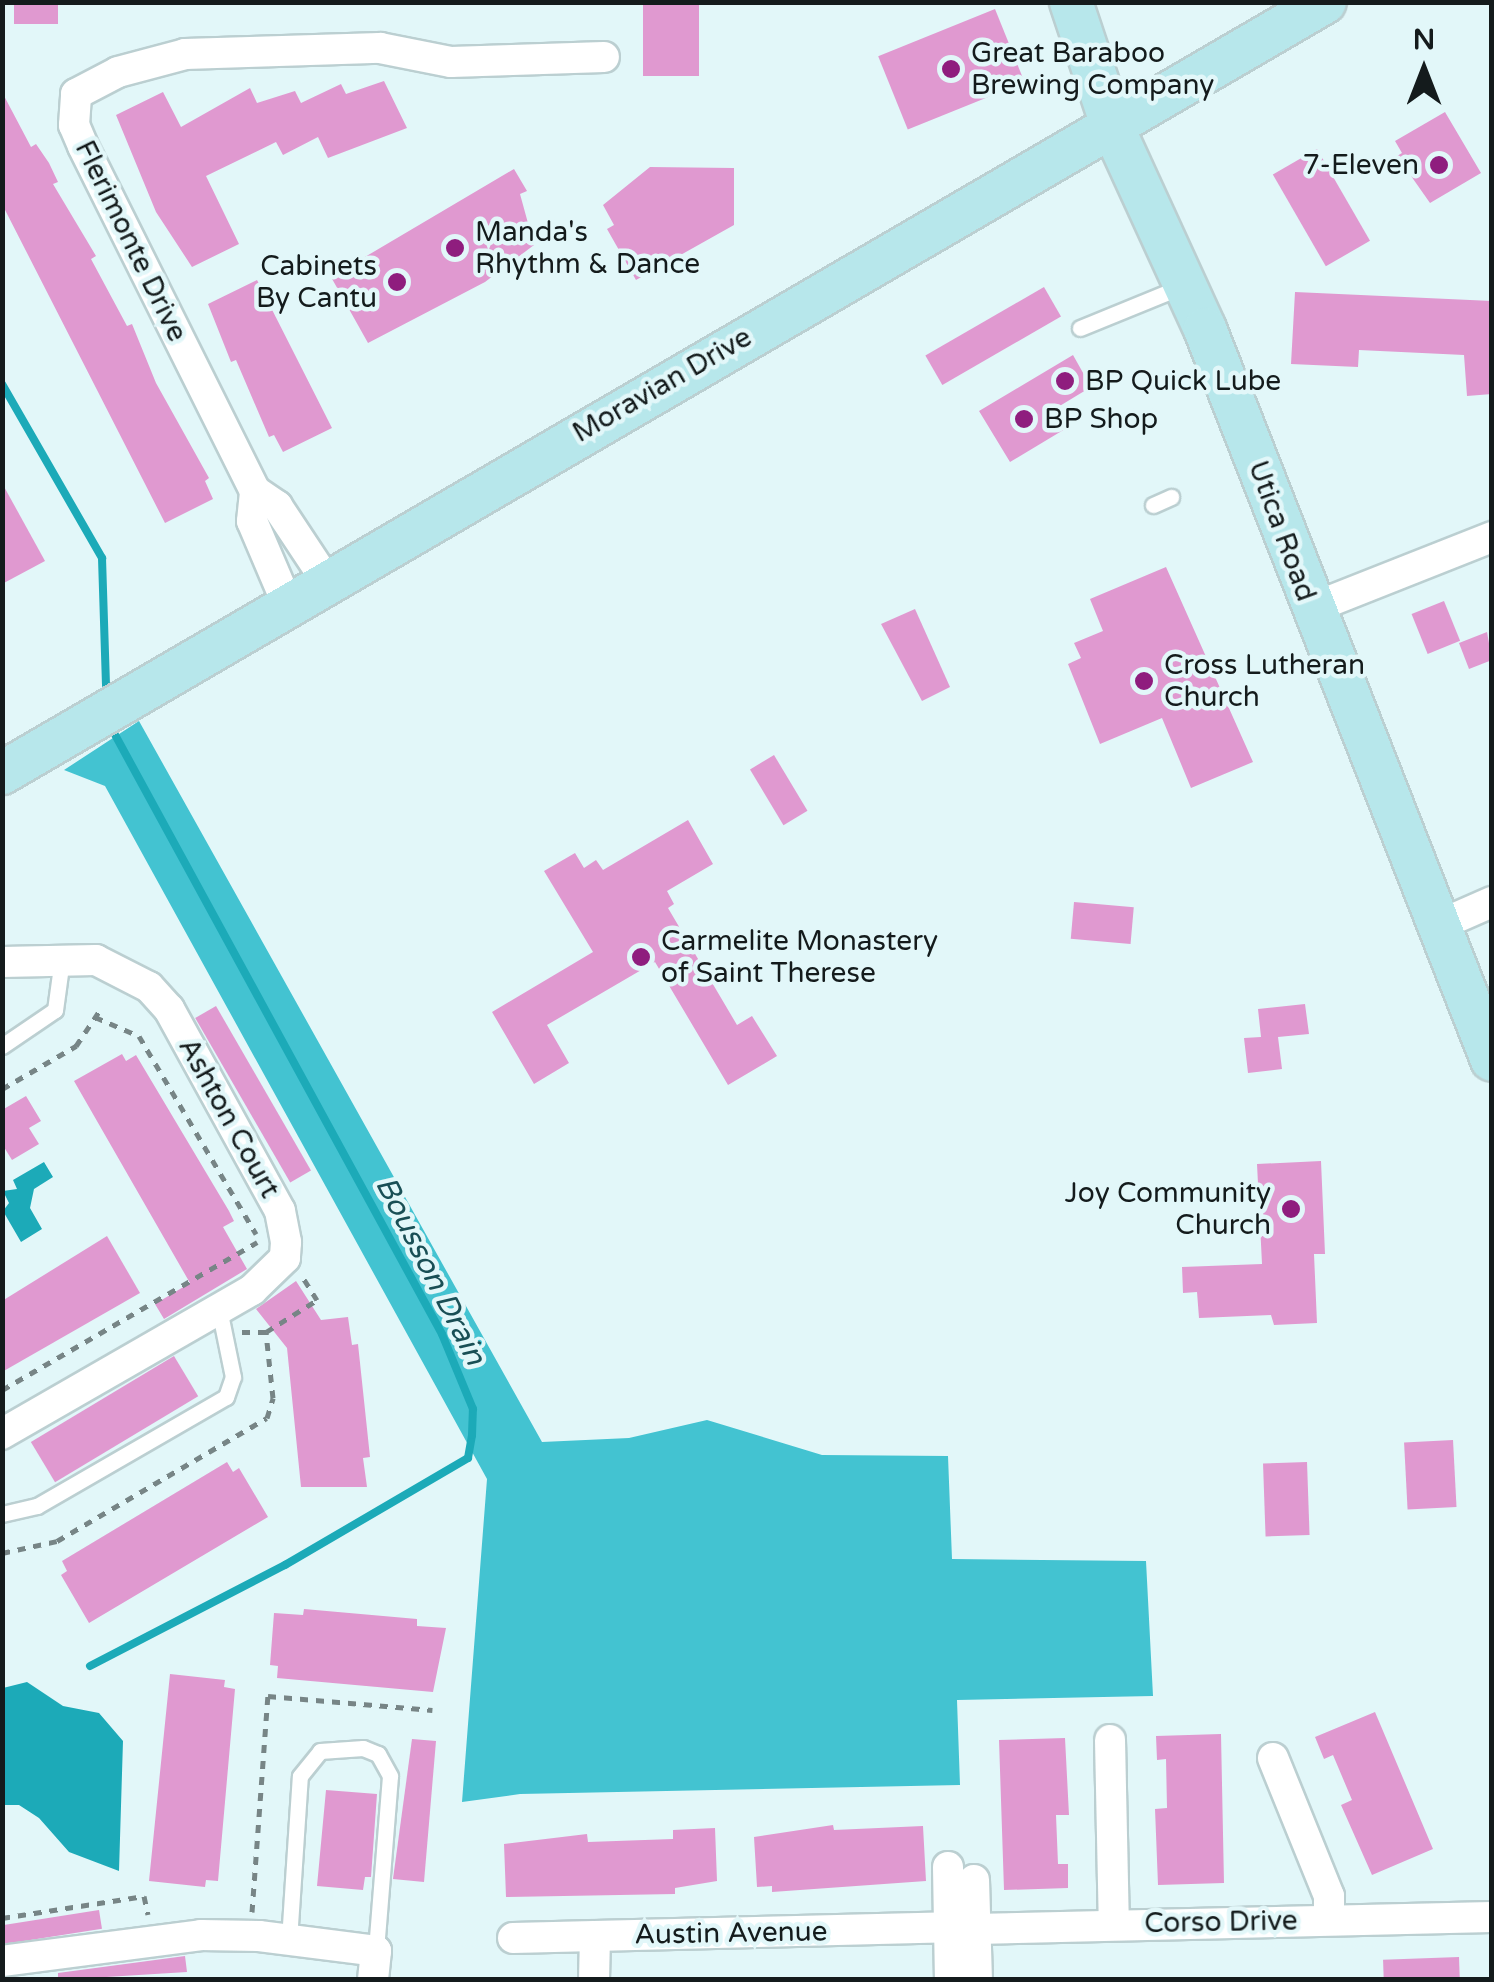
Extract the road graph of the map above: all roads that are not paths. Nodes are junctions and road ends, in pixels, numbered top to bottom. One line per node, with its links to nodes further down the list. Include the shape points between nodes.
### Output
1 (1071, 2): 4 (street, Utica Road)
2 (1325, 2): 4 (street, Moravian Drive)
3 (604, 58): 7 (street, Flerimonte Drive, via 451,62 380,48 184,54 136,66 76,94 74,125 82,146)
4 (1112, 128): 5 (street, Utica Road); 11 (street, Moravian Drive)
5 (1185, 285): 6 (lane); 13 (street, Utica Road)
6 (1080, 328)
7 (255, 491): 11 (street, Flerimonte Drive, via 277,506); 12 (street, Flerimonte Drive, via 252,520)
8 (1171, 497): 9 (lane)
9 (1153, 505)
10 (1492, 536): 13 (street)
11 (326, 580): 12 (street, Moravian Drive)
12 (287, 603): 14 (street, Moravian Drive)
13 (1310, 609): 16 (street, Utica Road)
14 (2, 773)
15 (1492, 902): 16 (street)
16 (1435, 926): 20 (street, Utica Road)
17 (62, 956): 18 (street, Ashton Court); 19 (lane, via 55,1010); 21 (street, Ashton Court, via 129,972 169,1009 280,1210 285,1258)
18 (2, 962)
19 (2, 1046)
20 (1492, 1060)
21 (230, 1321): 22 (street); 23 (lane, via 234,1377 226,1397 37,1506)
22 (2, 1434)
23 (2, 1514)
24 (1110, 1740): 29 (street, Corso Drive)
25 (1273, 1758): 28 (street, Corso Drive, via 1328,1896)
26 (961, 1873): 30 (street)
27 (1492, 1917): 28 (street, Corso Drive)
28 (1329, 1920): 29 (street, Corso Drive)
29 (1114, 1924): 30 (street, Corso Drive)
30 (962, 1928): 31 (street, Austin Avenue); 37 (street); 38 (street)
31 (595, 1936): 32 (street, Austin Avenue); 36 (street)
32 (513, 1938)
33 (289, 1940): 34 (street, via 201,1935); 35 (street); 35 (lane, via 300,1776 320,1751 363,1748 378,1754 390,1776)
34 (2, 1961)
35 (375, 1965)
36 (594, 1980)
37 (950, 1980)
38 (977, 1980)

